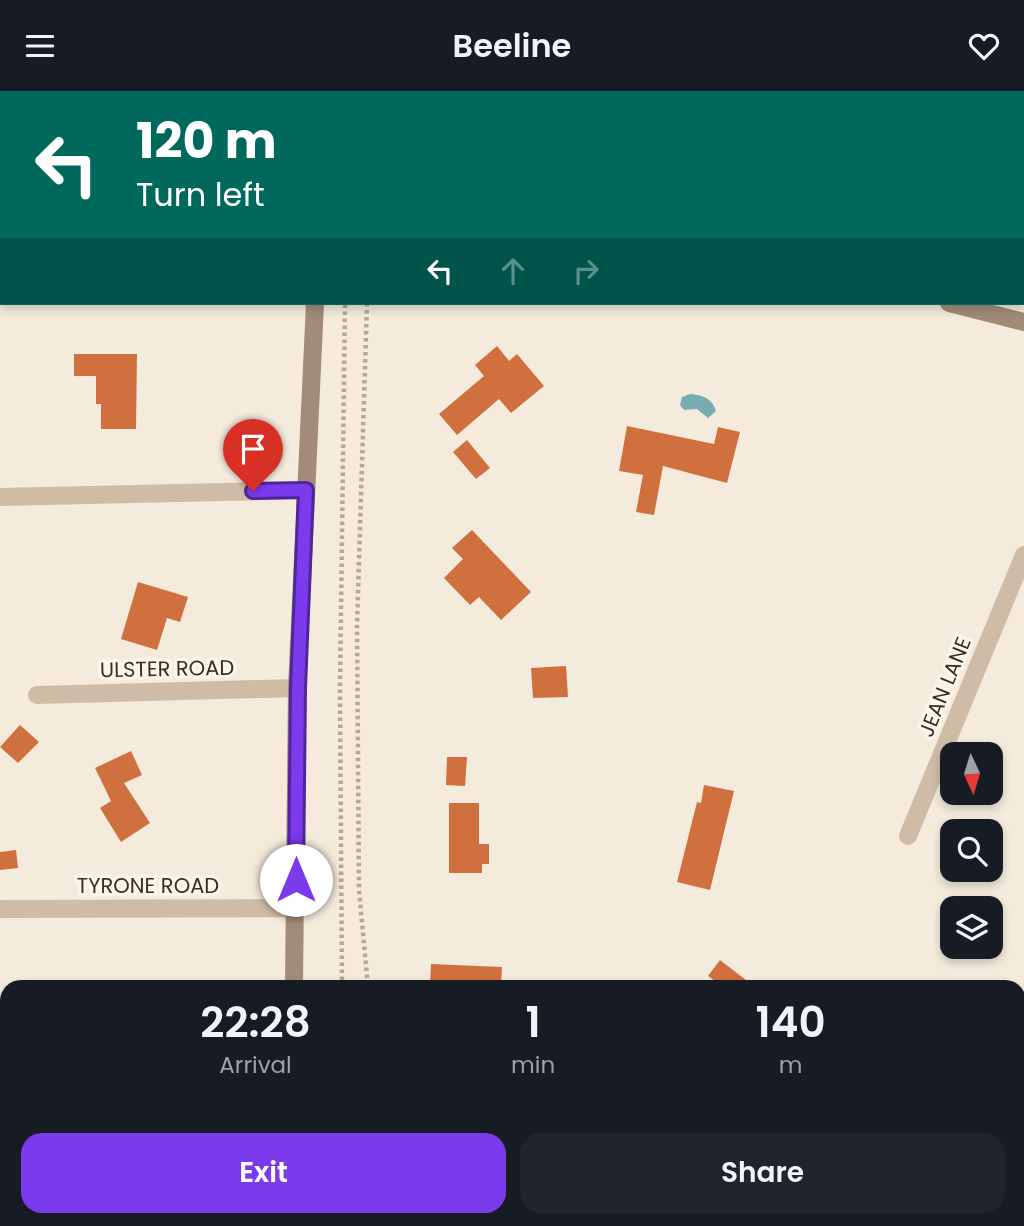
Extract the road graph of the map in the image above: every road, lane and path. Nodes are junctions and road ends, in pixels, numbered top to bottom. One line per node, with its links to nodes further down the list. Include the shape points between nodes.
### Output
1 (315, 305): 7 (main road)
2 (345, 305): 16 (path)
3 (367, 305): 17 (path, via 357,625 359,891)
4 (968, 305): 5 (main road)
5 (987, 307): 6 (main road)
6 (1024, 322)
7 (306, 490): 8 (street); 10 (main road)
8 (0, 497)
9 (1024, 555): 12 (street, JEAN LANE)
10 (298, 688): 11 (street, ULSTER ROAD); 13 (main road)
11 (37, 695)
12 (908, 836)
13 (296, 908): 14 (street, TYRONE ROAD); 15 (main road)
14 (0, 909)
15 (294, 980)
16 (342, 980)
17 (367, 980)

